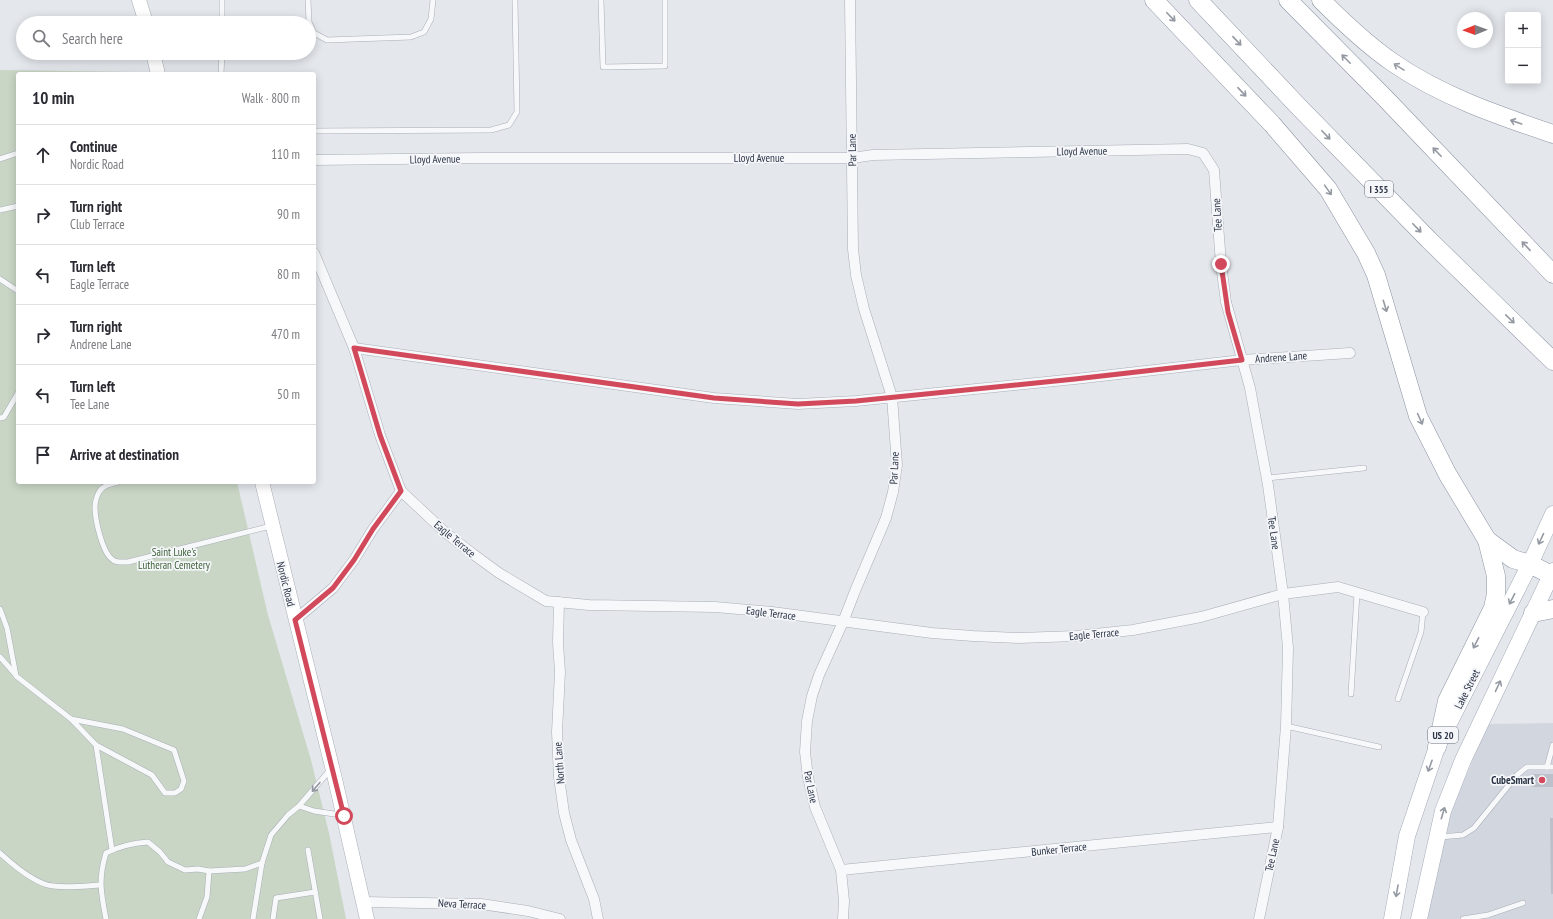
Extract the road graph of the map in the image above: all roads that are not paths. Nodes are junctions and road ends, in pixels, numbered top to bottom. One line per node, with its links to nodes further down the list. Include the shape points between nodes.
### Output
1 (139, 0): 13 (street)
2 (222, 0): 14 (lane)
3 (308, 0): 15 (lane)
4 (433, 0): 16 (lane, via 431,19 424,32 411,37 327,40)
5 (515, 0): 21 (lane, via 518,112 509,125 491,130)
6 (601, 0): 7 (lane, via 603,67 665,66)
7 (665, 0)
8 (850, 0): 25 (street, Par Lane)
9 (1154, 0): 48 (highway, one-way to 48, via 1272,124 1328,189 1376,275 1418,416 1448,475)
10 (1288, 0): 31 (highway, one-way to 10)
11 (1323, 2): 22 (highway, one-way to 11, via 1485,111 1421,81 1386,58)
12 (1204, 6): 37 (highway, I 355, one-way to 37, via 1429,240)
13 (144, 16)
14 (222, 16)
15 (309, 16)
16 (316, 34)
17 (155, 60): 19 (street)
18 (222, 60): 20 (lane)
19 (158, 72)
20 (222, 72)
21 (316, 131)
22 (1553, 134)
23 (16, 153): 26 (lane)
24 (1202, 154): 25 (street, Lloyd Avenue, via 1188,149 873,155); 36 (street, Tee Lane, via 1214,170 1228,312)
25 (852, 158): 27 (street, Lloyd Avenue); 39 (street, Par Lane, via 853,249 856,275)
26 (0, 159)
27 (316, 160)
28 (16, 206): 29 (lane)
29 (0, 210)
30 (316, 258): 34 (street, Eagle Terrace)
31 (1553, 274)
32 (0, 279): 33 (lane)
33 (16, 287)
34 (354, 348): 39 (street, Andrene Lane, via 714,398 798,404); 45 (street, Eagle Terrace, via 380,435)
35 (1350, 353): 36 (street, Andrene Lane)
36 (1242, 360): 39 (street, Andrene Lane); 42 (street, Tee Lane, via 1250,388)
37 (1553, 361)
38 (16, 396): 40 (lane, via 4,417)
39 (892, 397): 59 (street, Par Lane, via 897,465 893,492 881,532)
40 (0, 418)
41 (1364, 468): 42 (lane)
42 (1266, 478): 52 (street, Tee Lane)
43 (112, 484): 47 (lane, via 100,491 95,508 104,548 113,560 120,562)
44 (262, 484): 47 (street, Nordic Road)
45 (401, 491): 53 (street, Eagle Terrace, via 446,533 499,573 546,600); 58 (street, via 333,588)
46 (1553, 514): 49 (main road, Lake Street / US 20, one-way to 49)
47 (272, 525): 58 (street, Nordic Road)
48 (1487, 540): 49 (highway, via 1513,559); 68 (highway, one-way to 68, via 1496,576 1493,608 1447,701)
49 (1530, 564): 50 (highway); 68 (main road, Lake Street / US 20, one-way to 68)
50 (1552, 574): 57 (main road, US 20)
51 (1357, 593): 52 (street, Eagle Terrace, via 1338,587); 56 (street, Eagle Terrace); 62 (lane)
52 (1283, 594): 59 (street, Eagle Terrace, via 1177,622 1076,636 973,636); 65 (street, Tee Lane, via 1288,648)
53 (559, 602): 59 (street, Eagle Terrace, via 715,607); 94 (street, North Lane, via 559,777 566,820 594,899)
54 (0, 609): 61 (lane, via 7,628)
55 (1553, 609): 57 (highway)
56 (1423, 612): 63 (lane, via 1421,632)
57 (1533, 612): 76 (main road, US 20, one-way to 57, via 1443,811 1463,760)
58 (295, 620): 72 (street, Nordic Road)
59 (843, 622): 81 (street, Par Lane, via 818,675 807,721 805,752 815,807)
60 (0, 657): 61 (lane)
61 (16, 676): 64 (lane)
62 (1351, 694)
63 (1398, 699)
64 (71, 719): 67 (lane); 67 (lane, via 123,729 174,750 184,781 181,789 176,793 165,793 152,775)
65 (1286, 726): 69 (lane); 75 (street, Tee Lane)
66 (1553, 745): 70 (lane)
67 (96, 746): 77 (lane)
68 (1437, 746): 97 (main road, Lake Street / US 20, one-way to 97, via 1407,836)
69 (1379, 747)
70 (1547, 767): 71 (lane); 76 (lane, via 1528,767 1516,775 1474,828 1463,835)
71 (1553, 767)
72 (332, 768): 73 (lane, one-way to 73); 74 (street, Nordic Road)
73 (300, 806): 74 (lane); 80 (lane, via 288,815 271,835)
74 (344, 816): 85 (street, Nordic Road)
75 (1278, 827): 81 (street, Bunker Terrace); 96 (street, Tee Lane)
76 (1437, 837): 98 (main road, US 20)
77 (112, 850): 82 (lane, via 129,844 148,842 174,865 185,870 198,869); 83 (lane, via 106,853)
78 (308, 850): 84 (lane)
79 (0, 853): 83 (lane, via 15,868 51,886)
80 (262, 863): 82 (lane, via 245,869); 89 (lane)
81 (841, 870): 95 (street, Par Lane)
82 (209, 872): 88 (lane, via 207,898)
83 (100, 885): 87 (lane)
84 (315, 892): 90 (lane, via 276,898); 91 (lane)
85 (363, 902): 92 (street, Nordic Road); 93 (street, Neva Terrace, via 481,904)
86 (1523, 903): 99 (lane, via 1488,915)
87 (106, 919)
88 (200, 919)
89 (253, 919)
90 (273, 919)
91 (320, 919)
92 (367, 919)
93 (560, 919)
94 (598, 919)
95 (843, 919)
96 (1259, 919)
97 (1392, 919)
98 (1419, 919)
99 (1463, 919)

